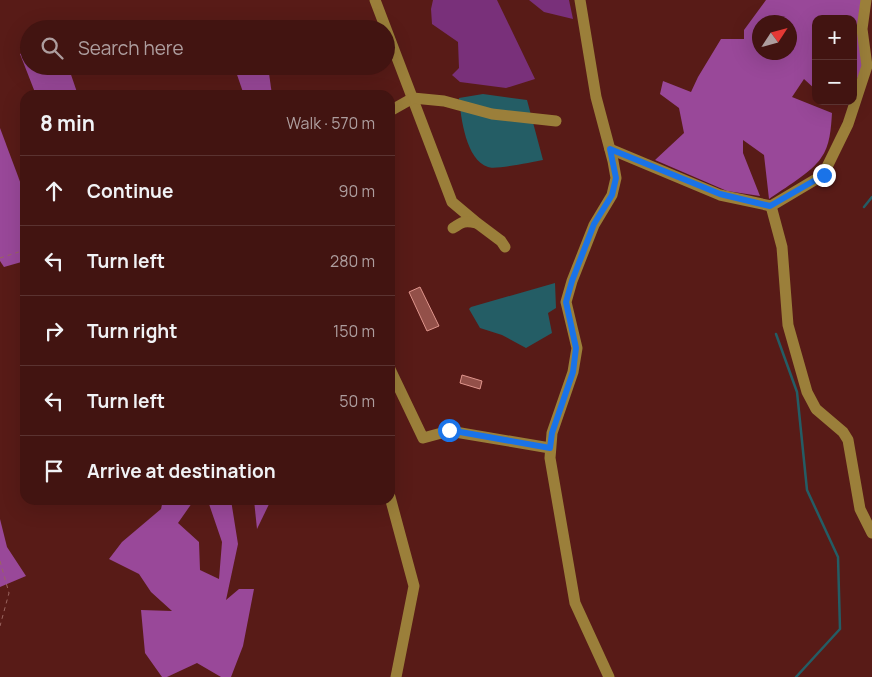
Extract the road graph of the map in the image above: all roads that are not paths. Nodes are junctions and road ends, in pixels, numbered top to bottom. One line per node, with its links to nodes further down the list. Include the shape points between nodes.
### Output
1 (375, 0): 4 (street)
2 (580, 0): 9 (street, via 596,97)
3 (866, 0): 10 (street, via 862,29 867,66 848,124 824,175)
4 (383, 20)
5 (395, 52): 6 (street)
6 (413, 98): 7 (street); 8 (street, via 444,101 492,114); 11 (street, via 452,202)
7 (395, 108)
8 (556, 121)
9 (610, 149): 10 (street, via 720,194); 15 (street, via 616,178 612,195 594,224 566,302 576,348 573,372)
10 (770, 206): 17 (street, via 782,247 788,325 807,392 816,409 848,440 860,510)
11 (477, 223): 12 (street, via 468,220); 13 (street)
12 (453, 228)
13 (505, 247)
14 (395, 379): 15 (street, via 423,438 449,430)
15 (550, 448): 19 (street, via 575,603)
16 (392, 505): 18 (street, via 414,586)
17 (872, 533)
18 (396, 677)
19 (609, 677)

